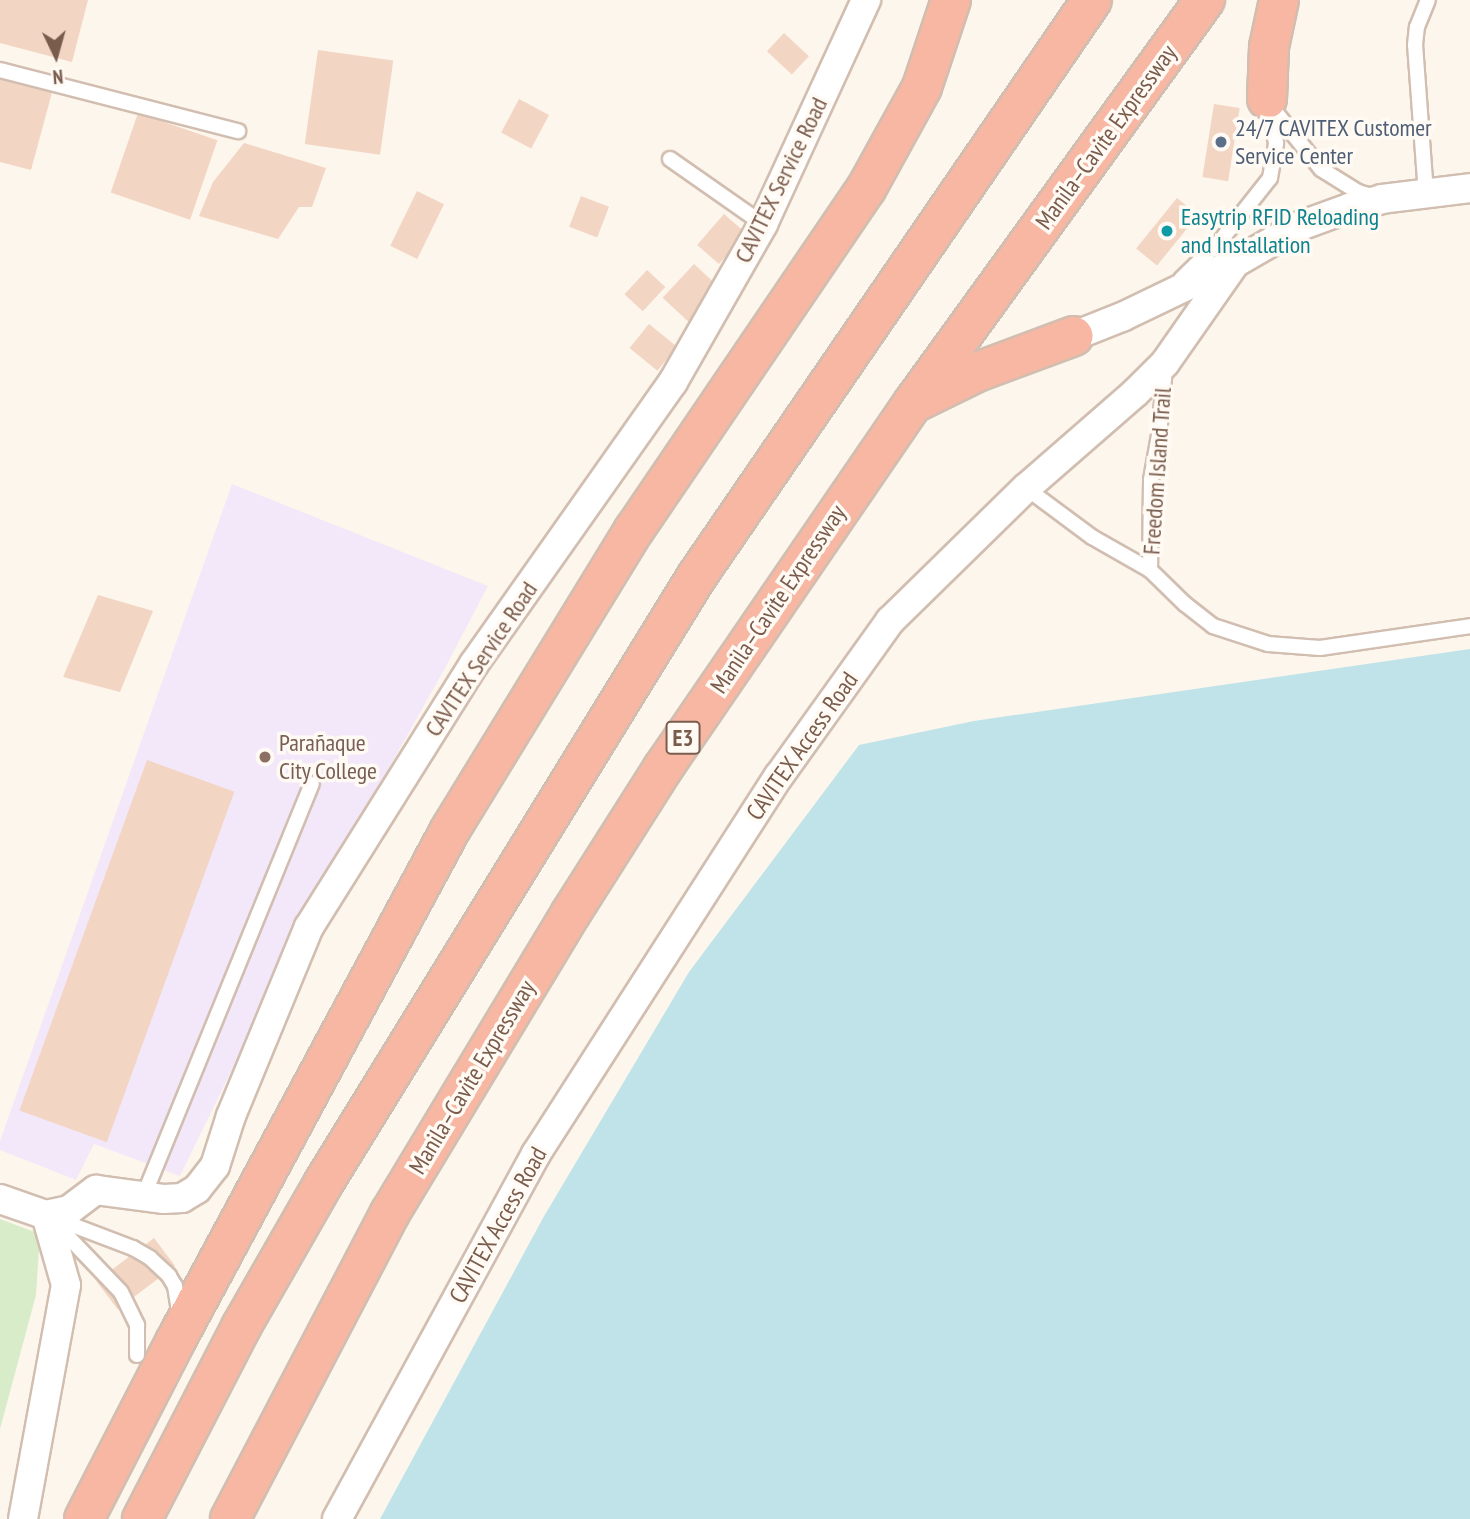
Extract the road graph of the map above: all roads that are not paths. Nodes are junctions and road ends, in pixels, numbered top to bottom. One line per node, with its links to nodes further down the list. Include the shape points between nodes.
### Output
1 (866, 0): 14 (street, CAVITEX Service Road)
2 (951, 0): 30 (highway, via 922,87 866,189 634,530 450,830)
3 (1092, 0): 31 (highway, via 697,576 324,1182 241,1327)
4 (1205, 0): 19 (highway, Manila–Cavite Expressway / E3)
5 (1279, 0): 8 (highway, via 1269,47)
6 (1428, 0): 12 (lane, via 1415,45)
7 (0, 70): 9 (lane)
8 (1267, 99): 13 (lane, via 1281,123 1321,169 1358,192); 16 (lane, via 1276,142 1270,178 1221,240)
9 (238, 131)
10 (670, 159): 14 (lane)
11 (1470, 188): 12 (street, CAVITEX Access Road)
12 (1426, 194): 13 (street, CAVITEX Access Road)
13 (1382, 199): 15 (street, CAVITEX Access Road, via 1297,228)
14 (763, 224): 24 (street, CAVITEX Service Road, via 673,382 474,664 309,927 215,1166 197,1189 182,1198)
15 (1235, 263): 16 (street); 18 (street, CAVITEX Access Road)
16 (1160, 300): 17 (street)
17 (1073, 336): 19 (highway, via 977,372)
18 (1165, 363): 20 (street, CAVITEX Access Road); 21 (lane, Freedom Island Trail, via 1152,480)
19 (913, 403): 32 (highway, Manila–Cavite Expressway / E3, via 663,768 571,913 390,1213)
20 (1026, 488): 21 (lane, via 1092,537); 33 (street, CAVITEX Access Road, via 890,621 779,776 536,1154)
21 (1150, 570): 22 (lane, Freedom Island Trail, via 1213,626 1268,645 1320,648)
22 (1470, 626)
23 (312, 784): 24 (lane)
24 (144, 1195): 26 (street, CAVITEX Service Road, via 96,1190 69,1210)
25 (0, 1199): 26 (street)
26 (46, 1215): 27 (lane, via 150,1258 169,1276); 28 (lane, via 121,1292 137,1325); 29 (street, via 66,1285)
27 (179, 1311)
28 (137, 1355)
29 (23, 1519)
30 (83, 1519)
31 (142, 1519)
32 (230, 1519)
33 (337, 1519)

